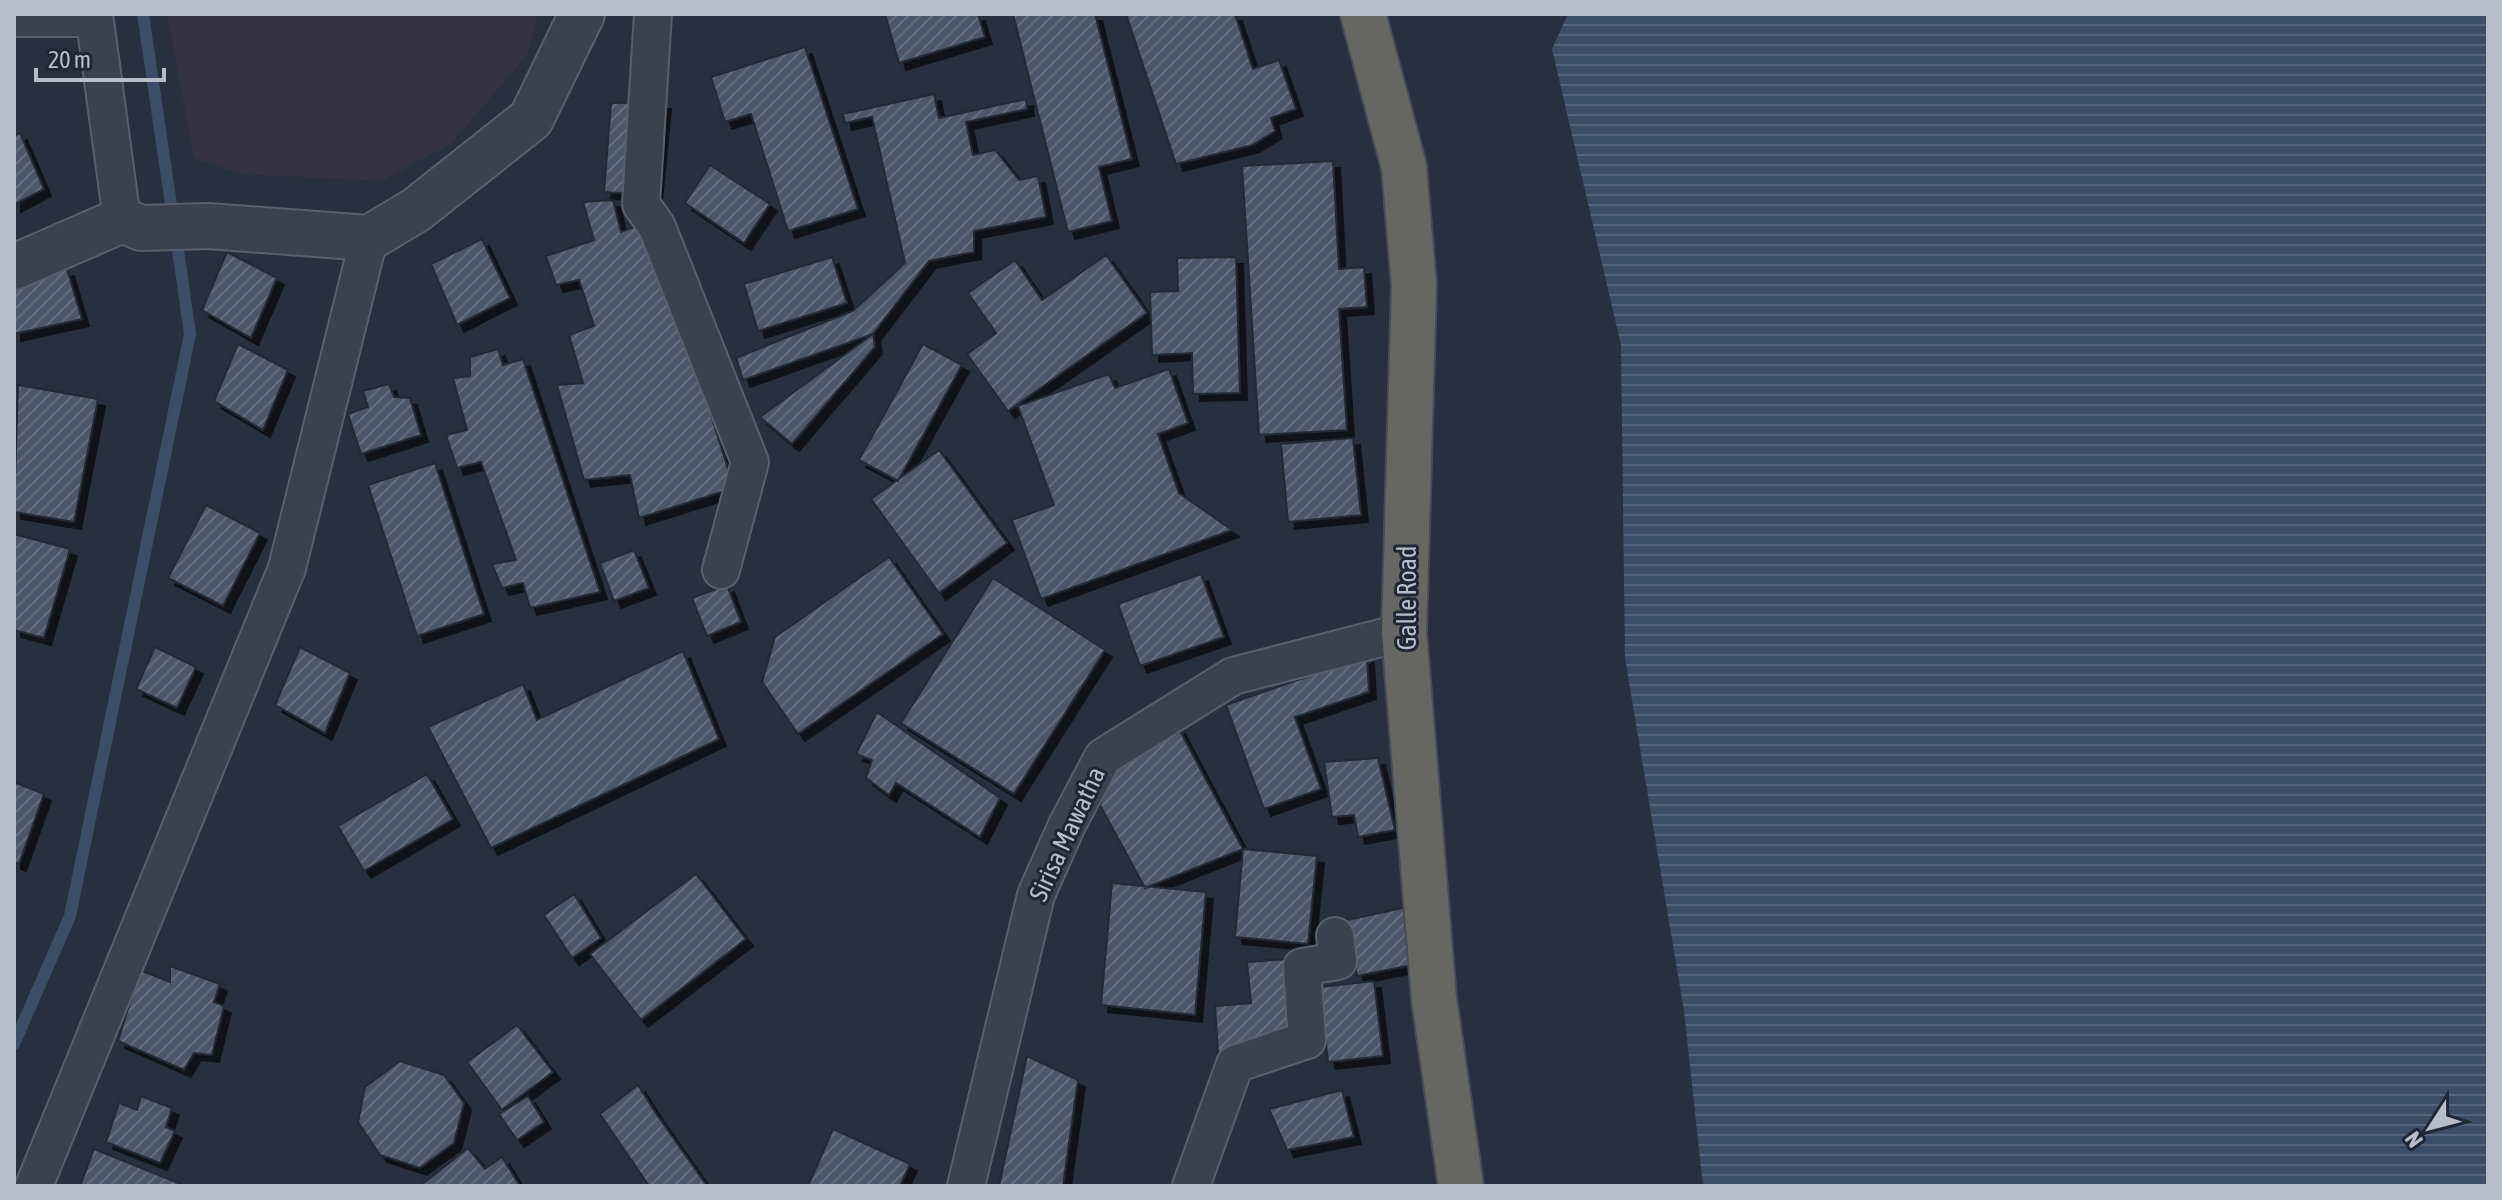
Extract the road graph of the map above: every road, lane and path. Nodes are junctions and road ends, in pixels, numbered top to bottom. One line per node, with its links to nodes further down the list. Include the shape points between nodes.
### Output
1 (582, 14): 7 (street, via 531,119 416,210)
2 (653, 14): 9 (street, via 641,204 657,227 750,462)
3 (1363, 14): 10 (highway, Galle Road, via 1404,167 1414,285)
4 (94, 16): 5 (street); 6 (street)
5 (14, 18)
6 (132, 224): 7 (street); 8 (street)
7 (369, 238): 12 (street, via 287,568)
8 (14, 267)
9 (721, 570)
10 (1404, 632): 13 (street, Sirisa Mawatha, via 1233,676 1103,757 1036,895); 15 (highway, Galle Road, via 1434,999)
11 (1335, 936): 14 (street, via 1338,961 1302,967 1307,1040 1235,1064)
12 (34, 1186)
13 (966, 1186)
14 (1191, 1186)
15 (1461, 1186)

